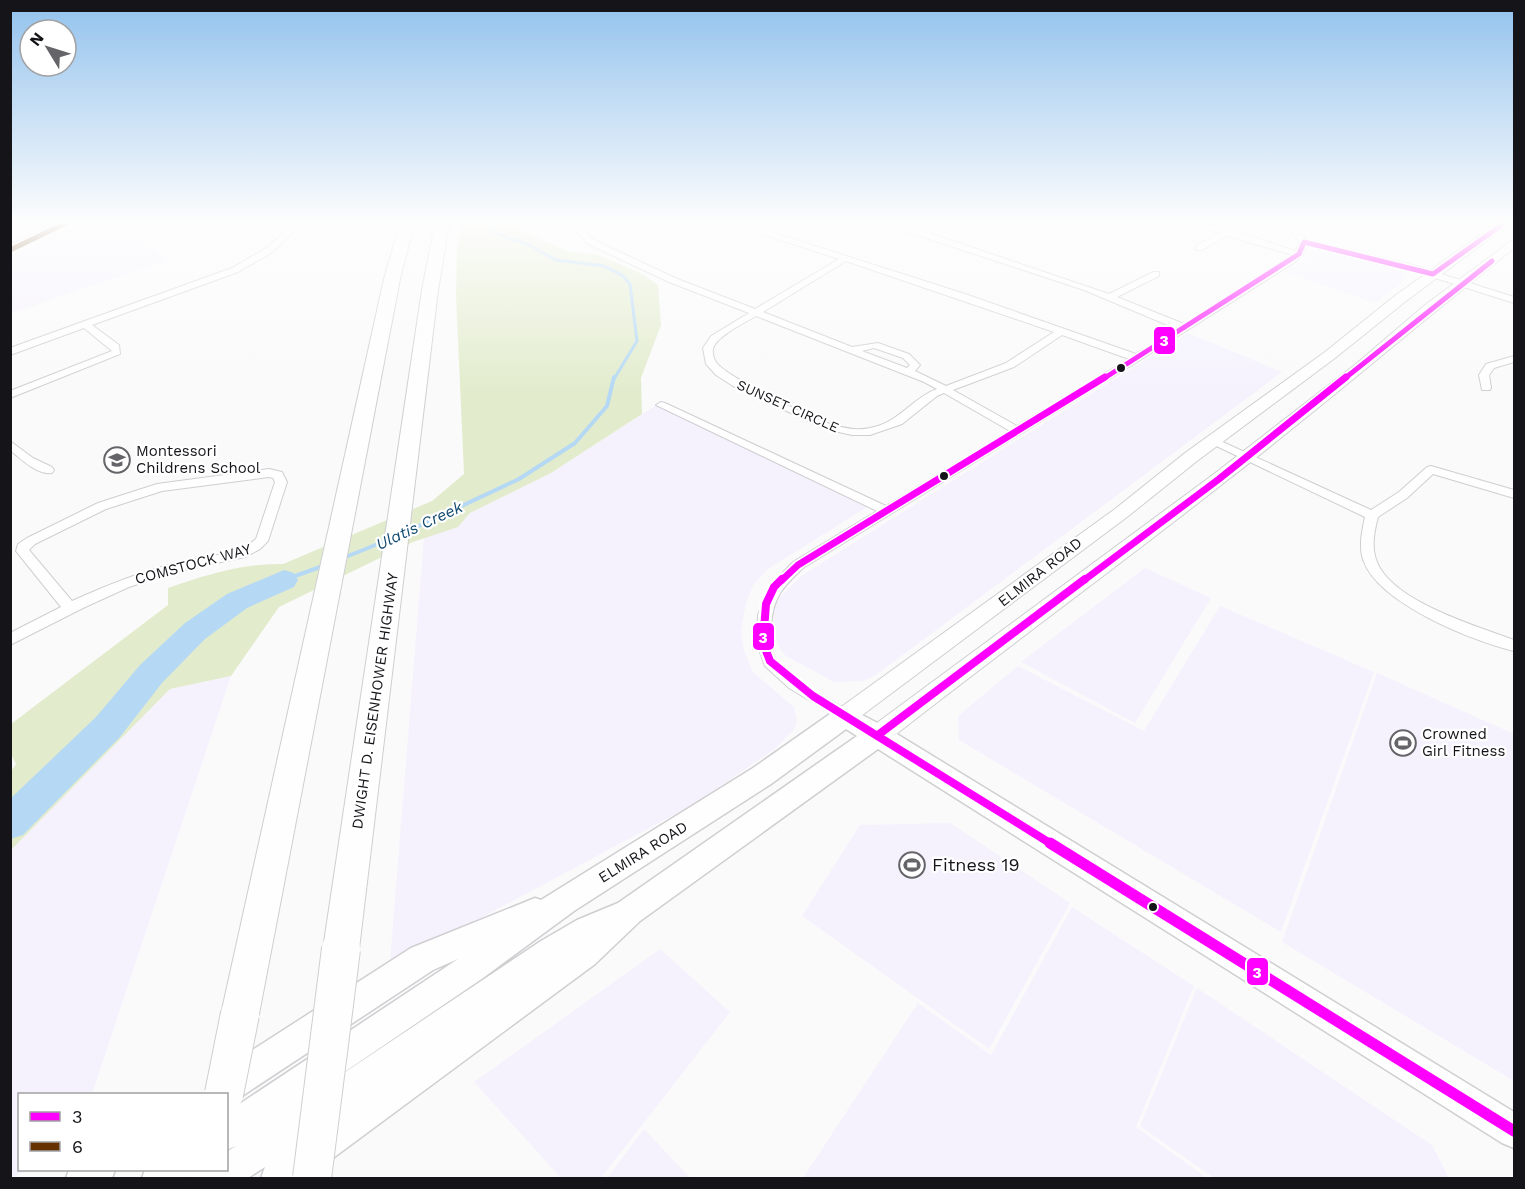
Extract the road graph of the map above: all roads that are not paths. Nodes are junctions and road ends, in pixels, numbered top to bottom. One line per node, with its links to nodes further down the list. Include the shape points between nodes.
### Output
1 (209, 279): 17 (street)
2 (392, 279): 43 (highway, bridge)
3 (432, 279): 50 (highway, DWIGHT D. EISENHOWER HIGHWAY, bridge)
4 (671, 279): 16 (street)
5 (810, 279): 16 (street, SUNSET CIRCLE)
6 (909, 279): 19 (street)
7 (1058, 279): 14 (street)
8 (1145, 279): 14 (street)
9 (1259, 279): 18 (street)
10 (1426, 279): 28 (main road, ELMIRA ROAD)
11 (1452, 279): 13 (street)
12 (1468, 279): 13 (main road, ELMIRA ROAD)
13 (1464, 283): 15 (street); 30 (main road, ELMIRA ROAD)
14 (1110, 297): 18 (street)
15 (1515, 300)
16 (755, 313): 24 (street, via 851,350 874,345 906,356 915,365 909,373); 24 (street, SUNSET CIRCLE, via 714,338 708,348 711,362 737,384 829,427 870,432 898,422)
17 (85, 324): 20 (street); 25 (street, via 116,347 117,352)
18 (1184, 328): 21 (street)
19 (1061, 331): 21 (street); 24 (street, SUNSET CIRCLE, via 1010,365)
20 (10, 352)
21 (1137, 358): 27 (street)
22 (1515, 359): 23 (street, via 1490,366 1484,375)
23 (1486, 388)
24 (943, 389): 27 (street)
25 (10, 395)
26 (661, 405): 33 (street)
27 (1016, 430): 33 (street)
28 (1214, 441): 30 (street); 38 (main road, ELMIRA ROAD)
29 (10, 444): 31 (street, via 28,460)
30 (1246, 457): 34 (street); 39 (main road, ELMIRA ROAD)
31 (48, 470)
32 (1515, 494): 34 (street, via 1431,470)
33 (885, 510): 38 (street, via 798,565 774,587 766,604 763,643 770,661)
34 (1372, 515): 37 (street, via 1366,545 1373,568 1392,589 1420,607)
35 (70, 608): 35 (street, COMSTOCK WAY, via 22,551 31,541 102,506 161,487 246,475 278,475 278,492 262,541 255,548 155,573); 36 (street, COMSTOCK WAY)
36 (10, 640)
37 (1515, 646)
38 (845, 716): 39 (main road); 40 (main road, ELMIRA ROAD, via 762,776)
39 (878, 735): 41 (main road, ELMIRA ROAD); 44 (main road)
40 (564, 901): 42 (main road, ELMIRA ROAD, via 422,959); 45 (main road, ELMIRA ROAD)
41 (630, 911): 48 (main road, ELMIRA ROAD, via 551,951); 49 (main road, ELMIRA ROAD, via 585,954)
42 (218, 1093)
43 (224, 1093)
44 (1515, 1131)
45 (228, 1132)
46 (96, 1171): 47 (main road)
47 (83, 1179)
48 (219, 1179)
49 (278, 1179)
50 (312, 1179)

